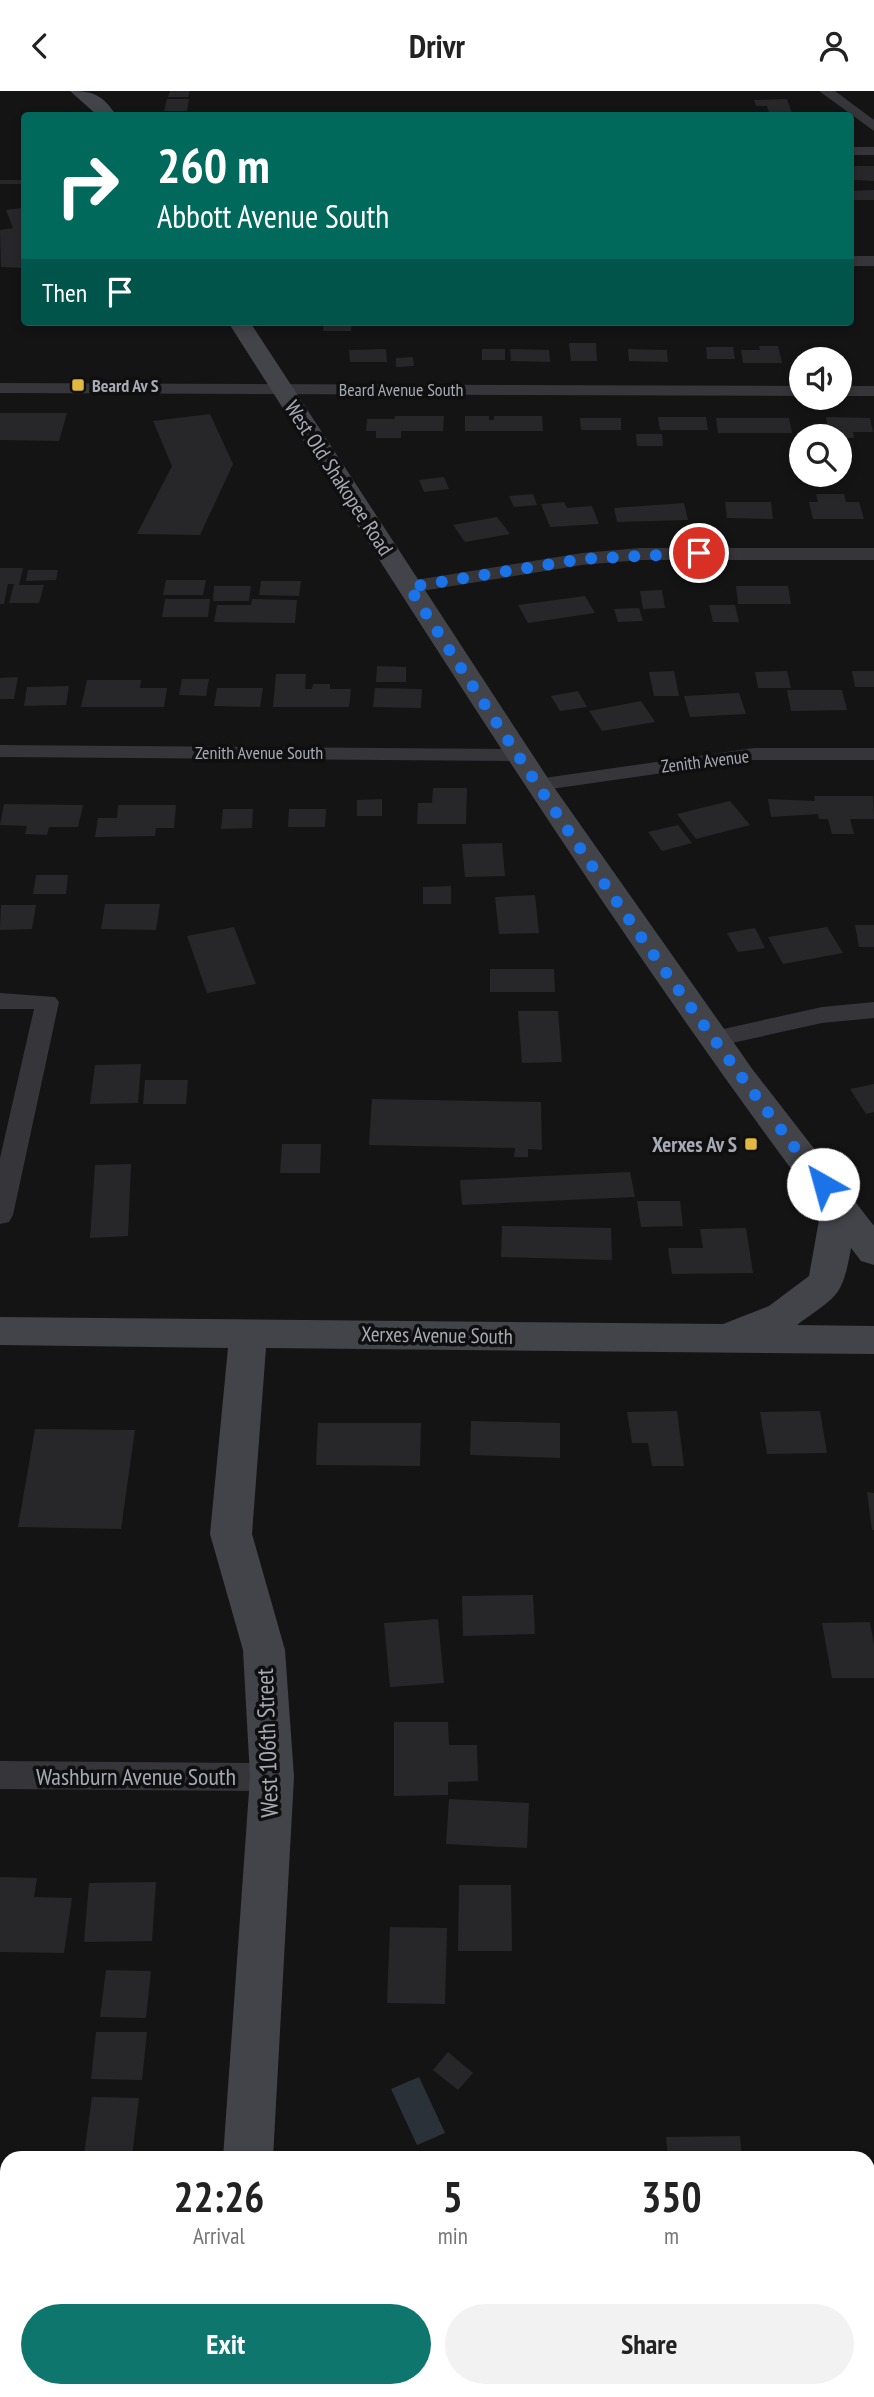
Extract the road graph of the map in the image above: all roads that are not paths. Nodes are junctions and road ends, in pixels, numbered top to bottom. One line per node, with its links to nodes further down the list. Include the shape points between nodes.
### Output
1 (80, 91): 3 (main road)
2 (826, 91): 4 (street)
3 (101, 103)
4 (874, 127)
5 (854, 151): 6 (street)
6 (874, 151)
7 (854, 261): 8 (street)
8 (874, 261)
9 (242, 326): 11 (main road, West Old Shakopee Road)
10 (0, 388): 11 (street, Beard Avenue South)
11 (281, 389): 12 (street, Beard Avenue South); 16 (main road, West Old Shakopee Road)
12 (789, 391)
13 (852, 391): 14 (street)
14 (874, 391)
15 (874, 554): 16 (street, via 640,554)
16 (409, 587): 19 (main road, West Old Shakopee Road)
17 (0, 751): 19 (street, Zenith Avenue South)
18 (874, 754): 20 (street, Zenith Avenue, via 754,754)
19 (517, 755): 20 (main road, West Old Shakopee Road)
20 (537, 785): 23 (main road, West Old Shakopee Road)
21 (0, 1001): 25 (street, via 47,1002)
22 (874, 1010): 23 (street, via 822,1015)
23 (714, 1039): 24 (main road, West Old Shakopee Road)
24 (840, 1205): 26 (main road, West Old Shakopee Road); 29 (main road, via 826,1283 782,1316)
25 (0, 1215)
26 (874, 1252)
27 (0, 1331): 28 (main road, Xerxes Avenue South)
28 (248, 1333): 29 (main road, Xerxes Avenue South); 32 (main road, West 106th Street, via 231,1534 264,1650)
29 (719, 1338): 30 (main road, Xerxes Avenue South)
30 (874, 1341)
31 (0, 1775): 32 (street, Washburn Avenue South)
32 (272, 1777): 33 (main road, West 106th Street)
33 (248, 2151)

